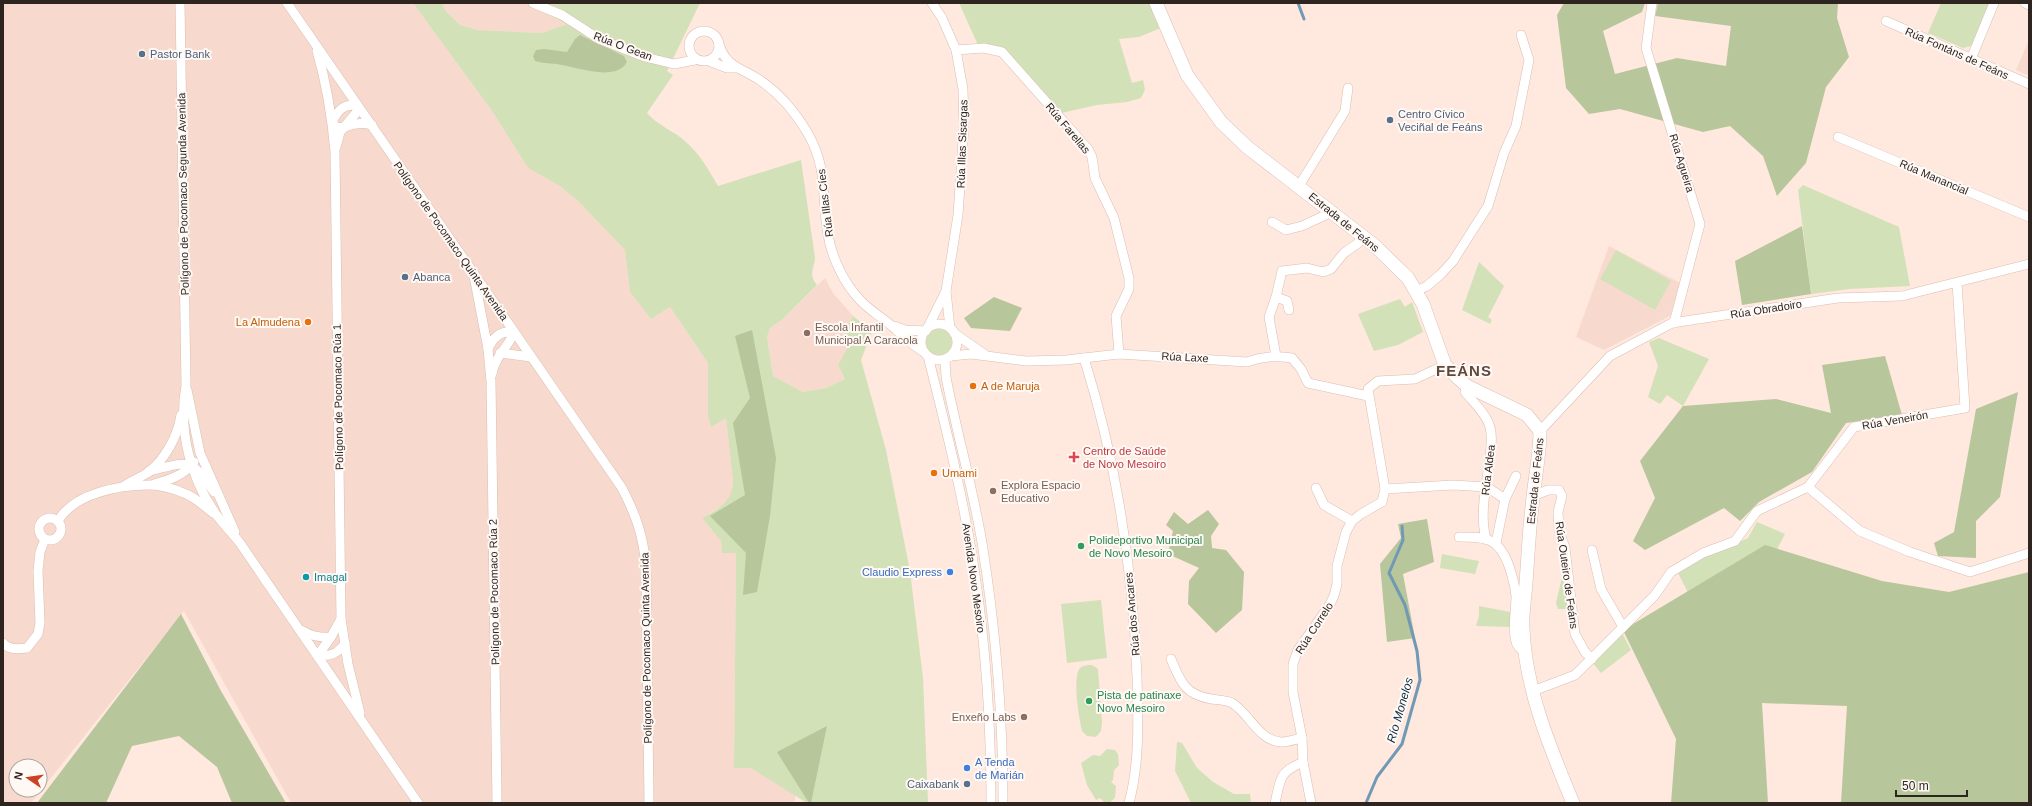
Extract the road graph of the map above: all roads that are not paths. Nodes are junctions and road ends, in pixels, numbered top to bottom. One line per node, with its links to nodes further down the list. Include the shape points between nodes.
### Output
1 (180, 3): 55 (street, Polígono de Pocomaco Segunda Avenida)
2 (287, 3): 12 (street, Polígono de Pocomaco Quinta Avenida)
3 (533, 3): 16 (street, Rúa O Gean, via 562,15 599,39 644,57 674,64)
4 (932, 3): 14 (street, Rúa Illas Sisargas, via 942,18)
5 (1156, 3): 27 (street, Estrada de Feáns, via 1187,75 1221,122 1247,147)
6 (1652, 3): 39 (street, Rúa Agueira, via 1646,48 1700,224)
7 (1994, 3): 15 (street)
8 (2025, 3): 9 (street)
9 (2029, 4)
10 (1886, 21): 15 (street, Rúa Fontáns de Feáns)
11 (1521, 35): 36 (street, via 1529,60 1516,126 1504,153 1488,206 1453,261 1427,286)
12 (314, 42): 21 (street, Polígono de Pocomaco Quinta Avenida); 22 (street, Polígono de Pocomaco Rúa 1, via 326,81)
13 (719, 44): 16 (street, Rúa Illas Cíes, via 712,33 698,31 692,35 688,48); 17 (street, via 715,57); 18 (street, Rúa Illas Cíes, via 722,55)
14 (956, 50): 35 (street, Rúa Illas Sisargas, via 963,89 963,171); 47 (street, Rúa Farellas, via 984,48 1002,52 1088,149 1092,157 1095,178 1114,218 1129,278 1128,289 1116,316)
15 (1971, 59): 19 (street, Rúa Fontáns de Feáns)
16 (695, 60): 17 (street, Rúa Illas Cíes)
17 (709, 61): 18 (street, Rúa Illas Cíes, via 720,66)
18 (737, 68): 40 (street, Rúa Illas Cíes, via 760,80 777,94 794,112 807,132 818,154 824,180 828,236 836,261 846,282 860,300)
19 (2029, 84)
20 (1348, 88): 27 (street, via 1345,111)
21 (358, 106): 22 (street, via 350,104 341,108); 23 (street, Polígono de Pocomaco Quinta Avenida); 24 (street, via 356,113)
22 (332, 122): 24 (street, via 336,127); 26 (street, Polígono de Pocomaco Rúa 1)
23 (372, 125): 24 (street, via 352,124); 33 (street, Polígono de Pocomaco Quinta Avenida)
24 (344, 128): 26 (street, Polígono de Pocomaco Rúa 1)
25 (1838, 137): 29 (street, Rúa Manancial)
26 (335, 152): 83 (street, Polígono de Pocomaco Rúa 1)
27 (1299, 186): 28 (street, Estrada de Feáns)
28 (1332, 212): 30 (street, via 1302,226 1286,230); 31 (street, Estrada de Feáns)
29 (2029, 217)
30 (1272, 222)
31 (1363, 237): 36 (street, Estrada de Feáns, via 1408,278); 37 (street, via 1344,253 1331,270 1323,272 1307,268 1282,271)
32 (2029, 264): 34 (street, Rúa Obradoiro)
33 (474, 274): 43 (street, Polígono de Pocomaco Quinta Avenida); 44 (street, Polígono de Pocomaco Rúa 2)
34 (1957, 283): 39 (street, Rúa Obradoiro, via 1902,296 1838,298); 67 (street, Rúa Veneirón, via 1965,408 1854,428)
35 (946, 291): 41 (street, Rúa Illas Sisargas); 42 (street, Rúa Illas Sisargas)
36 (1416, 291): 53 (street, Estrada de Feáns)
37 (1276, 297): 38 (street, via 1287,302); 49 (street, via 1269,317)
38 (1289, 310)
39 (1674, 323): 59 (street, Rúa Obradoiro, via 1610,356)
40 (892, 326): 41 (street, Rúa Illas Cíes, via 905,330); 46 (street, Rúa Illas Cíes)
41 (926, 330): 42 (street, via 938,324); 46 (street, via 921,340)
42 (952, 331): 48 (street, Rúa Laxe); 51 (street, via 956,345)
43 (514, 332): 44 (street, via 506,331 497,335); 45 (street, Polígono de Pocomaco Rúa 2, via 511,341); 50 (street, Polígono de Pocomaco Quinta Avenida)
44 (488, 349): 54 (street, Polígono de Pocomaco Rúa 2)
45 (500, 353): 50 (street); 54 (street, Polígono de Pocomaco Rúa 2, via 494,365)
46 (926, 354): 51 (street, via 933,359); 100 (street, Avenida Novo Mesoiro, via 961,493 978,598 988,692)
47 (1119, 354): 49 (street, Rúa Laxe, via 1247,362 1260,357); 52 (street, Rúa Laxe)
48 (987, 356): 51 (street, Rúa Laxe); 52 (street, Rúa Laxe, via 1026,361)
49 (1276, 356): 57 (street, Rúa Laxe, via 1292,358 1308,382)
50 (531, 357): 99 (street, Polígono de Pocomaco Quinta Avenida, via 622,488 635,513 643,540 646,566)
51 (948, 357): 101 (street, Avenida Novo Mesoiro, via 946,377 973,494 990,604 1000,693)
52 (1084, 358): 102 (street, Rúa dos Ancares, via 1105,437 1124,536 1131,591 1138,751)
53 (1445, 365): 56 (street, Estrada de Feáns); 57 (street, via 1415,379 1378,380 1368,389)
54 (491, 381): 98 (street, Polígono de Pocomaco Rúa 2)
55 (186, 385): 58 (street, Polígono de Pocomaco Segunda Avenida); 60 (street, Polígono de Pocomaco Segunda Avenida)
56 (1467, 386): 59 (street, Estrada de Feáns, via 1527,415); 66 (street, Rúa Aldea, via 1465,392 1483,412 1490,425 1492,441)
57 (1368, 396): 69 (street)
58 (183, 404): 61 (street, Polígono de Pocomaco Segunda Avenida, via 185,435); 62 (street, via 180,424 172,442)
59 (1540, 431): 70 (street, Estrada de Feáns, via 1540,453)
60 (200, 453): 61 (street); 72 (street, Polígono de Pocomaco Segunda Avenida)
61 (192, 465): 62 (street, via 174,464); 64 (street, via 188,470 169,480); 72 (street, via 200,472); 73 (street, Polígono de Pocomaco Segunda Avenida, via 197,480)
62 (149, 472): 65 (street)
63 (1516, 476): 71 (street)
64 (151, 485): 65 (street); 73 (street, via 188,494)
65 (121, 487): 74 (street, via 90,496 70,506)
66 (1487, 487): 69 (street, via 1453,485); 71 (street); 78 (street, Rúa Aldea, via 1482,526)
67 (1808, 487): 82 (street, via 1860,531 1910,552 1970,572); 84 (street, via 1757,511 1735,541 1703,553 1671,572 1655,595)
68 (1316, 488): 75 (street, via 1324,505)
69 (1385, 489): 75 (street, via 1382,502)
70 (1533, 496): 89 (street, Estrada de Feáns, via 1523,627); 92 (street, Rúa Outeiro de Feáns, via 1548,490 1559,490 1562,496 1558,512 1559,530 1565,548 1575,634)
71 (1505, 499): 80 (street)
72 (225, 509): 79 (street, Polígono de Pocomaco Segunda Avenida)
73 (218, 517): 79 (street)
74 (58, 521): 77 (street, via 62,529 60,535 50,541); 77 (street, via 53,518 42,522 40,534)
75 (1352, 521): 95 (street, Rúa Correlo, via 1342,543 1334,596 1298,650 1293,664 1293,692)
76 (1459, 537): 78 (street)
77 (45, 539): 88 (street, via 40,552 38,571 38,634 26,648 16,650)
78 (1486, 539): 80 (street)
79 (240, 543): 85 (street)
80 (1496, 543): 89 (street, via 1504,552 1512,574 1516,596 1516,643)
81 (1592, 550): 84 (street, via 1601,589)
82 (2029, 553)
83 (342, 619): 86 (street); 87 (street, Polígono de Pocomaco Rúa 1)
84 (1623, 627): 92 (street)
85 (300, 630): 86 (street, via 310,636); 90 (street)
86 (331, 637): 90 (street)
87 (345, 642): 90 (street, via 334,654); 94 (street, Polígono de Pocomaco Rúa 1, via 352,685)
88 (3, 643)
89 (1525, 654): 93 (street, Estrada de Feáns)
90 (318, 655): 94 (street)
91 (1171, 659): 95 (street, via 1186,689 1194,694 1231,703 1248,716 1256,730 1272,739 1281,742)
92 (1592, 659): 93 (street, via 1575,675)
93 (1533, 691): 105 (street, Estrada de Feáns, via 1556,763)
94 (362, 719): 97 (street)
95 (1302, 738): 96 (street, Rúa Correlo)
96 (1303, 762): 103 (street, via 1286,770); 104 (street, Rúa Correlo)
97 (418, 803)
98 (497, 803)
99 (649, 803)
100 (991, 803)
101 (1003, 803)
102 (1129, 803)
103 (1275, 803)
104 (1310, 803)
105 (1573, 803)

